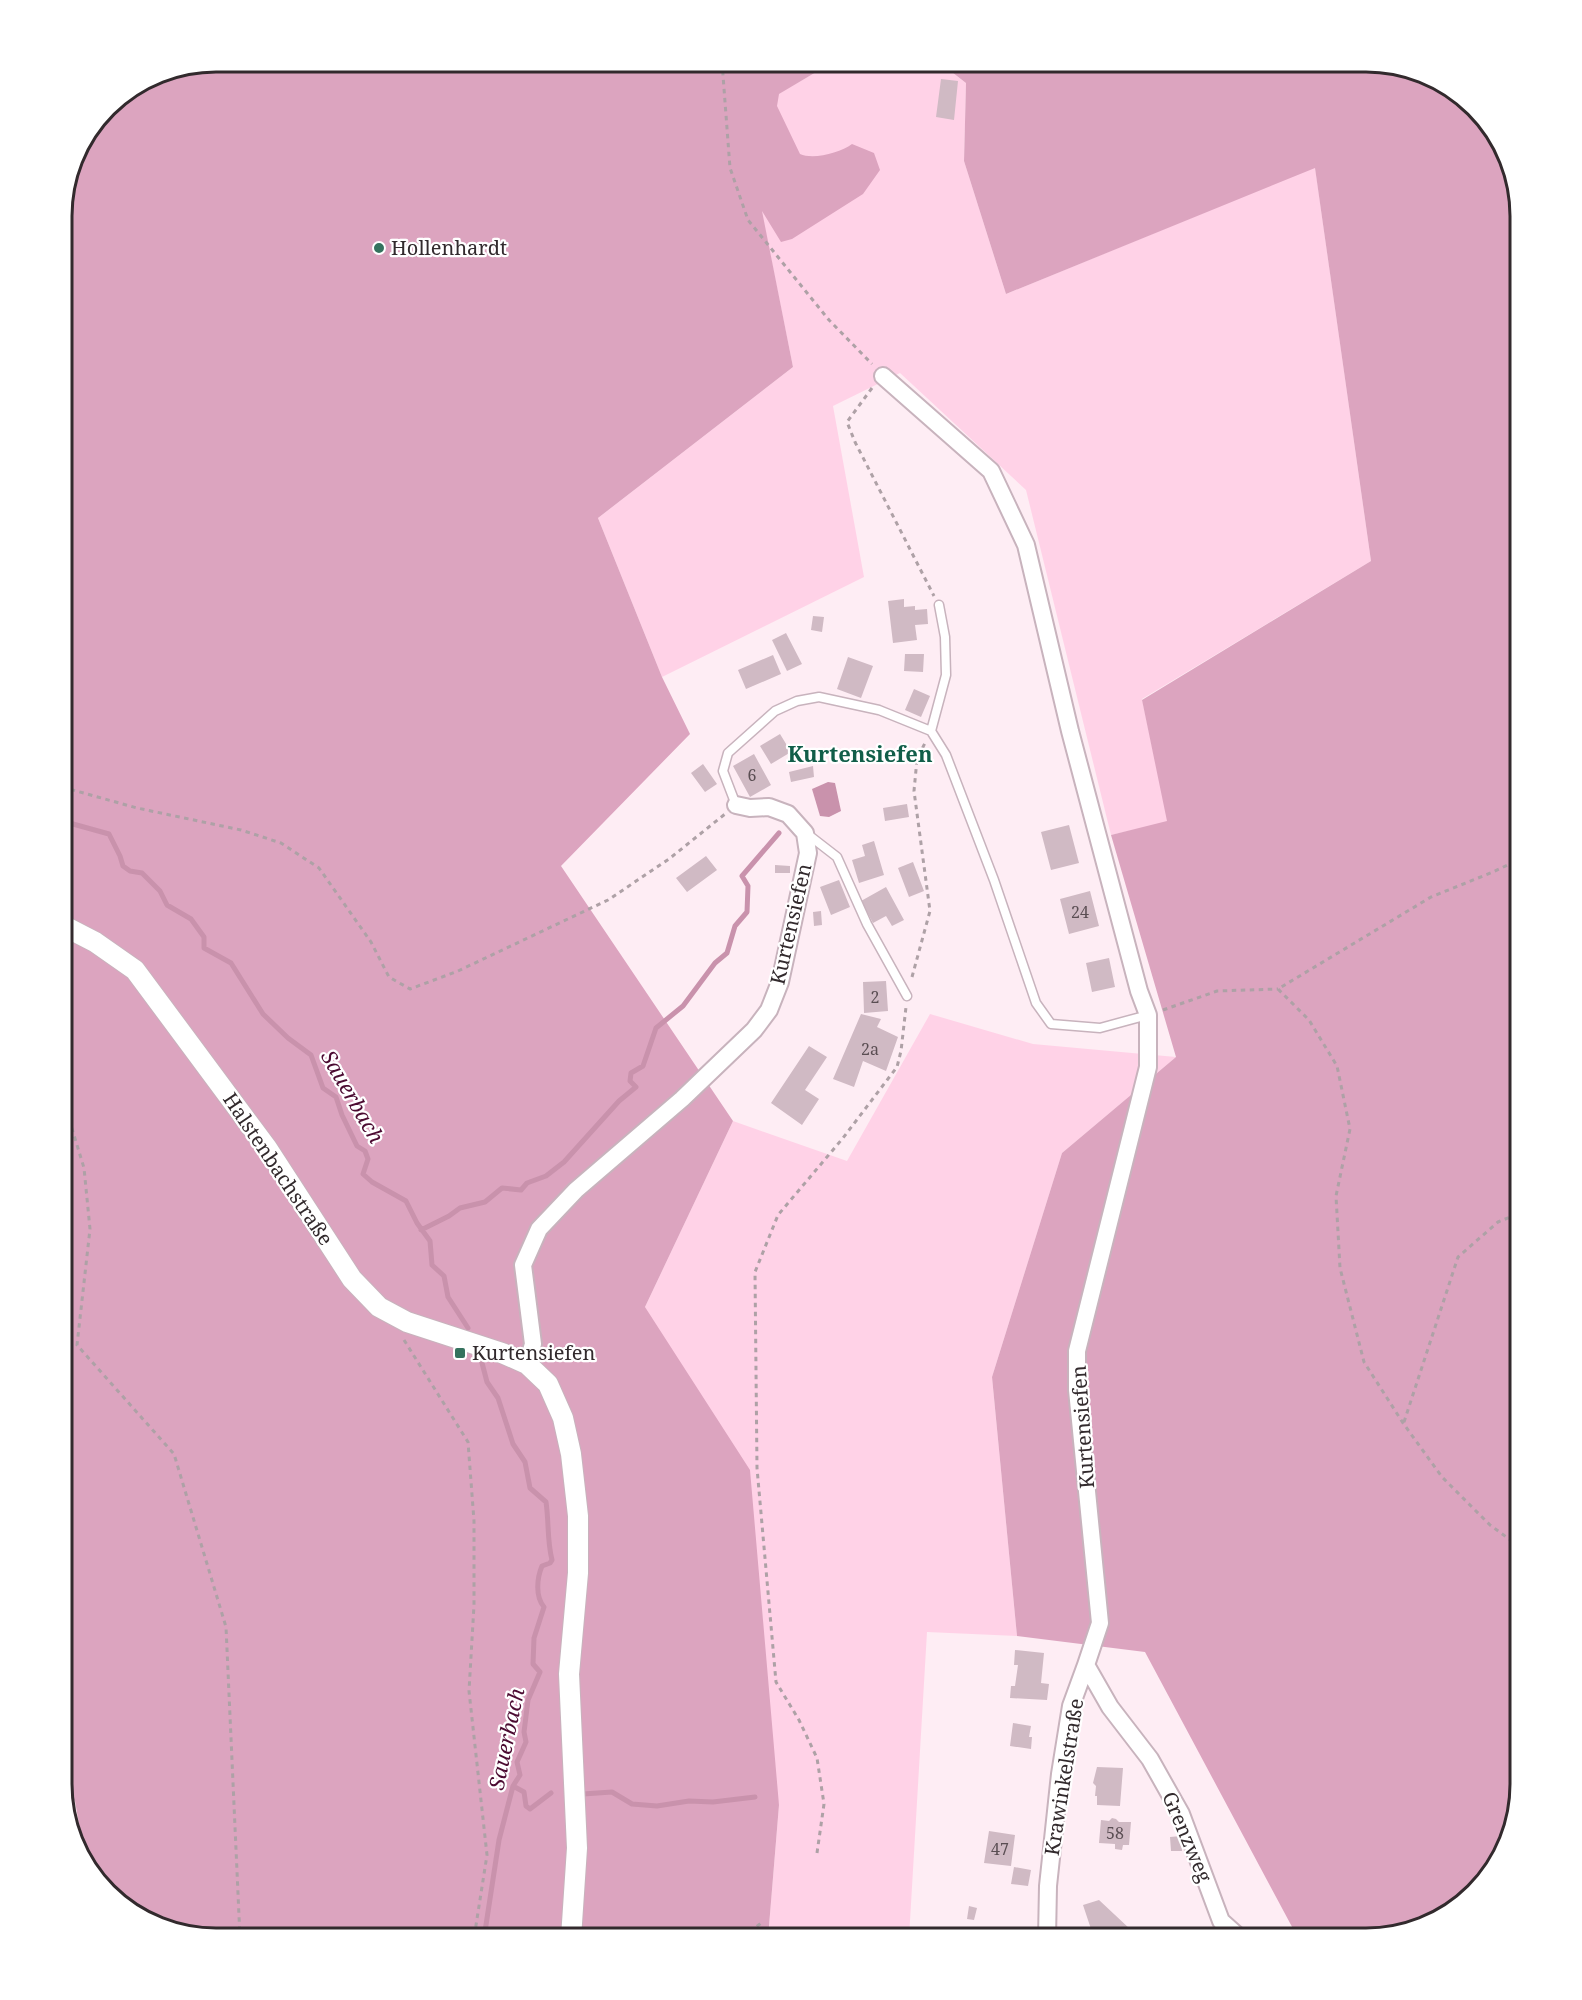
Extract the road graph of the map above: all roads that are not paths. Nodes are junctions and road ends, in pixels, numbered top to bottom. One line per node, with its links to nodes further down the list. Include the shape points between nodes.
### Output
1 (883, 376): 8 (street, Kurtensiefen, via 991,471 1026,545 1076,754)
2 (939, 605): 3 (lane, via 946,675)
3 (931, 731): 4 (lane, via 879,710 819,697 797,701 775,711 728,753 723,771); 8 (lane, via 950,766 1036,1003 1052,1024 1100,1028)
4 (736, 805): 5 (street, via 769,807 788,814)
5 (805, 833): 7 (lane, via 837,857 867,924); 9 (street, Kurtensiefen, via 808,853 780,982 770,1010 690,1092 576,1190 539,1229 523,1265 533,1344)
6 (72, 930): 9 (street, Halstenbachstraße, via 135,970 267,1148 352,1279 379,1307 407,1322)
7 (907, 996)
8 (1148, 1016): 10 (street, Kurtensiefen, via 1148,1067 1077,1351 1077,1390 1101,1623)
9 (527, 1364): 12 (street, via 548,1384 563,1418 578,1516 578,1573 569,1674 577,1848)
10 (1086, 1665): 11 (street, Krawinkelstraße); 13 (street, Krawinkelstraße, via 1071,1706 1060,1774)
11 (1110, 1707): 14 (street, Grenzweg, via 1150,1759 1176,1804 1221,1922)
12 (572, 1928)
13 (1047, 1928)
14 (1228, 1928)

